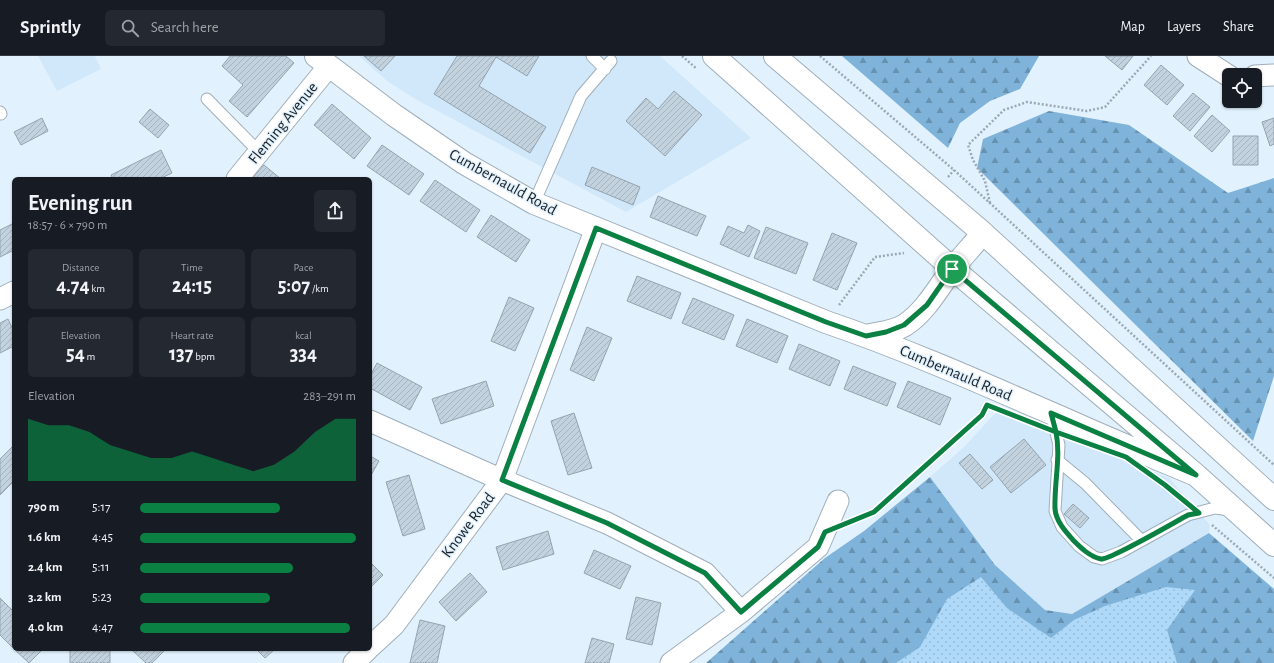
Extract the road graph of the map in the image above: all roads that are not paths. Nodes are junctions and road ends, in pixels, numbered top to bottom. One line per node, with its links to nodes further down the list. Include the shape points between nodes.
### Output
1 (592, 56): 12 (lane, via 608,65 581,96)
2 (714, 56): 15 (main road)
3 (775, 56): 14 (main road)
4 (1198, 56): 6 (street)
5 (322, 61): 10 (street, Fleming Avenue); 12 (main road, Cumbernauld Road, via 464,163)
6 (1222, 71)
7 (1274, 75): 8 (street)
8 (1262, 76)
9 (207, 99): 10 (lane)
10 (259, 152): 11 (street, Fleming Avenue)
11 (239, 177)
12 (534, 203): 13 (main road, Cumbernauld Road)
13 (596, 228): 18 (main road, Cumbernauld Road); 23 (street, Knowe Road)
14 (983, 233): 15 (main road); 24 (main road)
15 (952, 269): 18 (main road, via 927,305 904,325); 22 (main road)
16 (12, 293): 17 (street)
17 (0, 299)
18 (866, 336): 19 (main road, Cumbernauld Road)
19 (1051, 413): 21 (lane, via 1058,445); 22 (main road, Cumbernauld Road)
20 (372, 422): 23 (street)
21 (1057, 460): 27 (lane, via 1085,483); 27 (lane, via 1055,511 1062,527 1079,546 1102,560)
22 (1196, 475): 26 (main road)
23 (502, 480): 29 (street, via 607,523 705,573); 30 (street, Knowe Road, via 394,625)
24 (1274, 499)
25 (838, 501): 29 (street, via 818,547)
26 (1236, 510): 27 (lane, via 1215,508 1188,515); 28 (main road)
27 (1141, 540)
28 (1274, 545)
29 (741, 612): 33 (street)
30 (372, 645)
31 (366, 651): 32 (street, Knowe Road)
32 (354, 663)
33 (671, 663)

